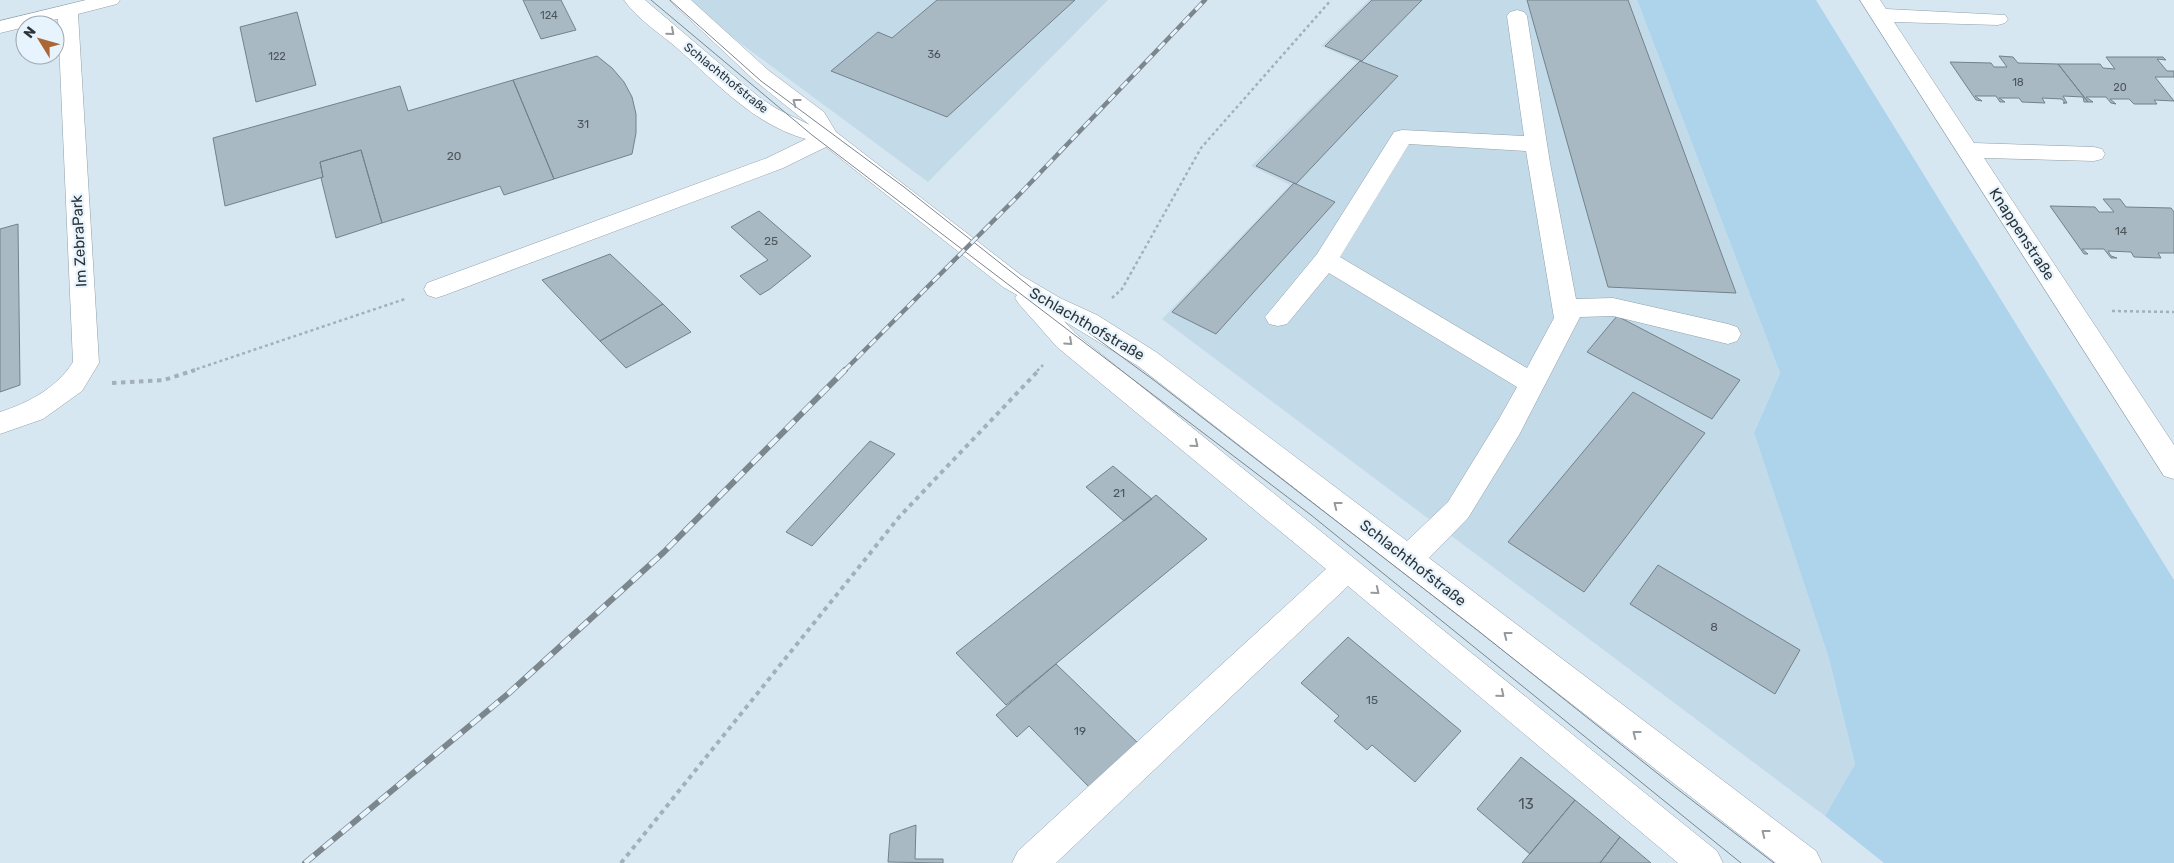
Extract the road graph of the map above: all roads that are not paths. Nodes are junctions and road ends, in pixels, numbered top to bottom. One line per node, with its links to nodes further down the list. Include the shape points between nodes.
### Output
1 (110, 0): 5 (street)
2 (634, 0): 9 (street, Schlachthofstraße, one-way to 9, via 734,88 785,124 812,135)
3 (679, 0): 9 (street, Schlachthofstraße, one-way to 3, via 816,117 761,75)
4 (1875, 8): 7 (street); 11 (street, Knappenstraße)
5 (68, 10): 8 (street); 20 (street, Im ZebraPark, via 86,363 73,384 33,412)
6 (1516, 16): 10 (street)
7 (1998, 19)
8 (0, 27)
9 (828, 137): 14 (street, via 775,163); 17 (street, Schlachthofstraße)
10 (1536, 144): 13 (street, via 1402,137); 15 (street)
11 (1968, 150): 12 (street); 21 (street, Knappenstraße)
12 (2094, 154)
13 (1326, 260): 16 (street); 19 (street)
14 (436, 288)
15 (1565, 308): 18 (street, via 1613,307); 19 (street, via 1567,318)
16 (1278, 317)
17 (1077, 331): 22 (street, Schlachthofstraße, one-way to 17, via 1147,359); 23 (street, Schlachthofstraße, one-way to 23)
18 (1728, 334)
19 (1532, 383): 22 (street, via 1458,510)
20 (0, 423)
21 (2174, 468)
22 (1408, 559): 26 (street, Schlachthofstraße, one-way to 22)
23 (1347, 568): 24 (street); 25 (street, Schlachthofstraße, one-way to 25)
24 (1030, 863)
25 (1705, 863)
26 (1804, 863)

